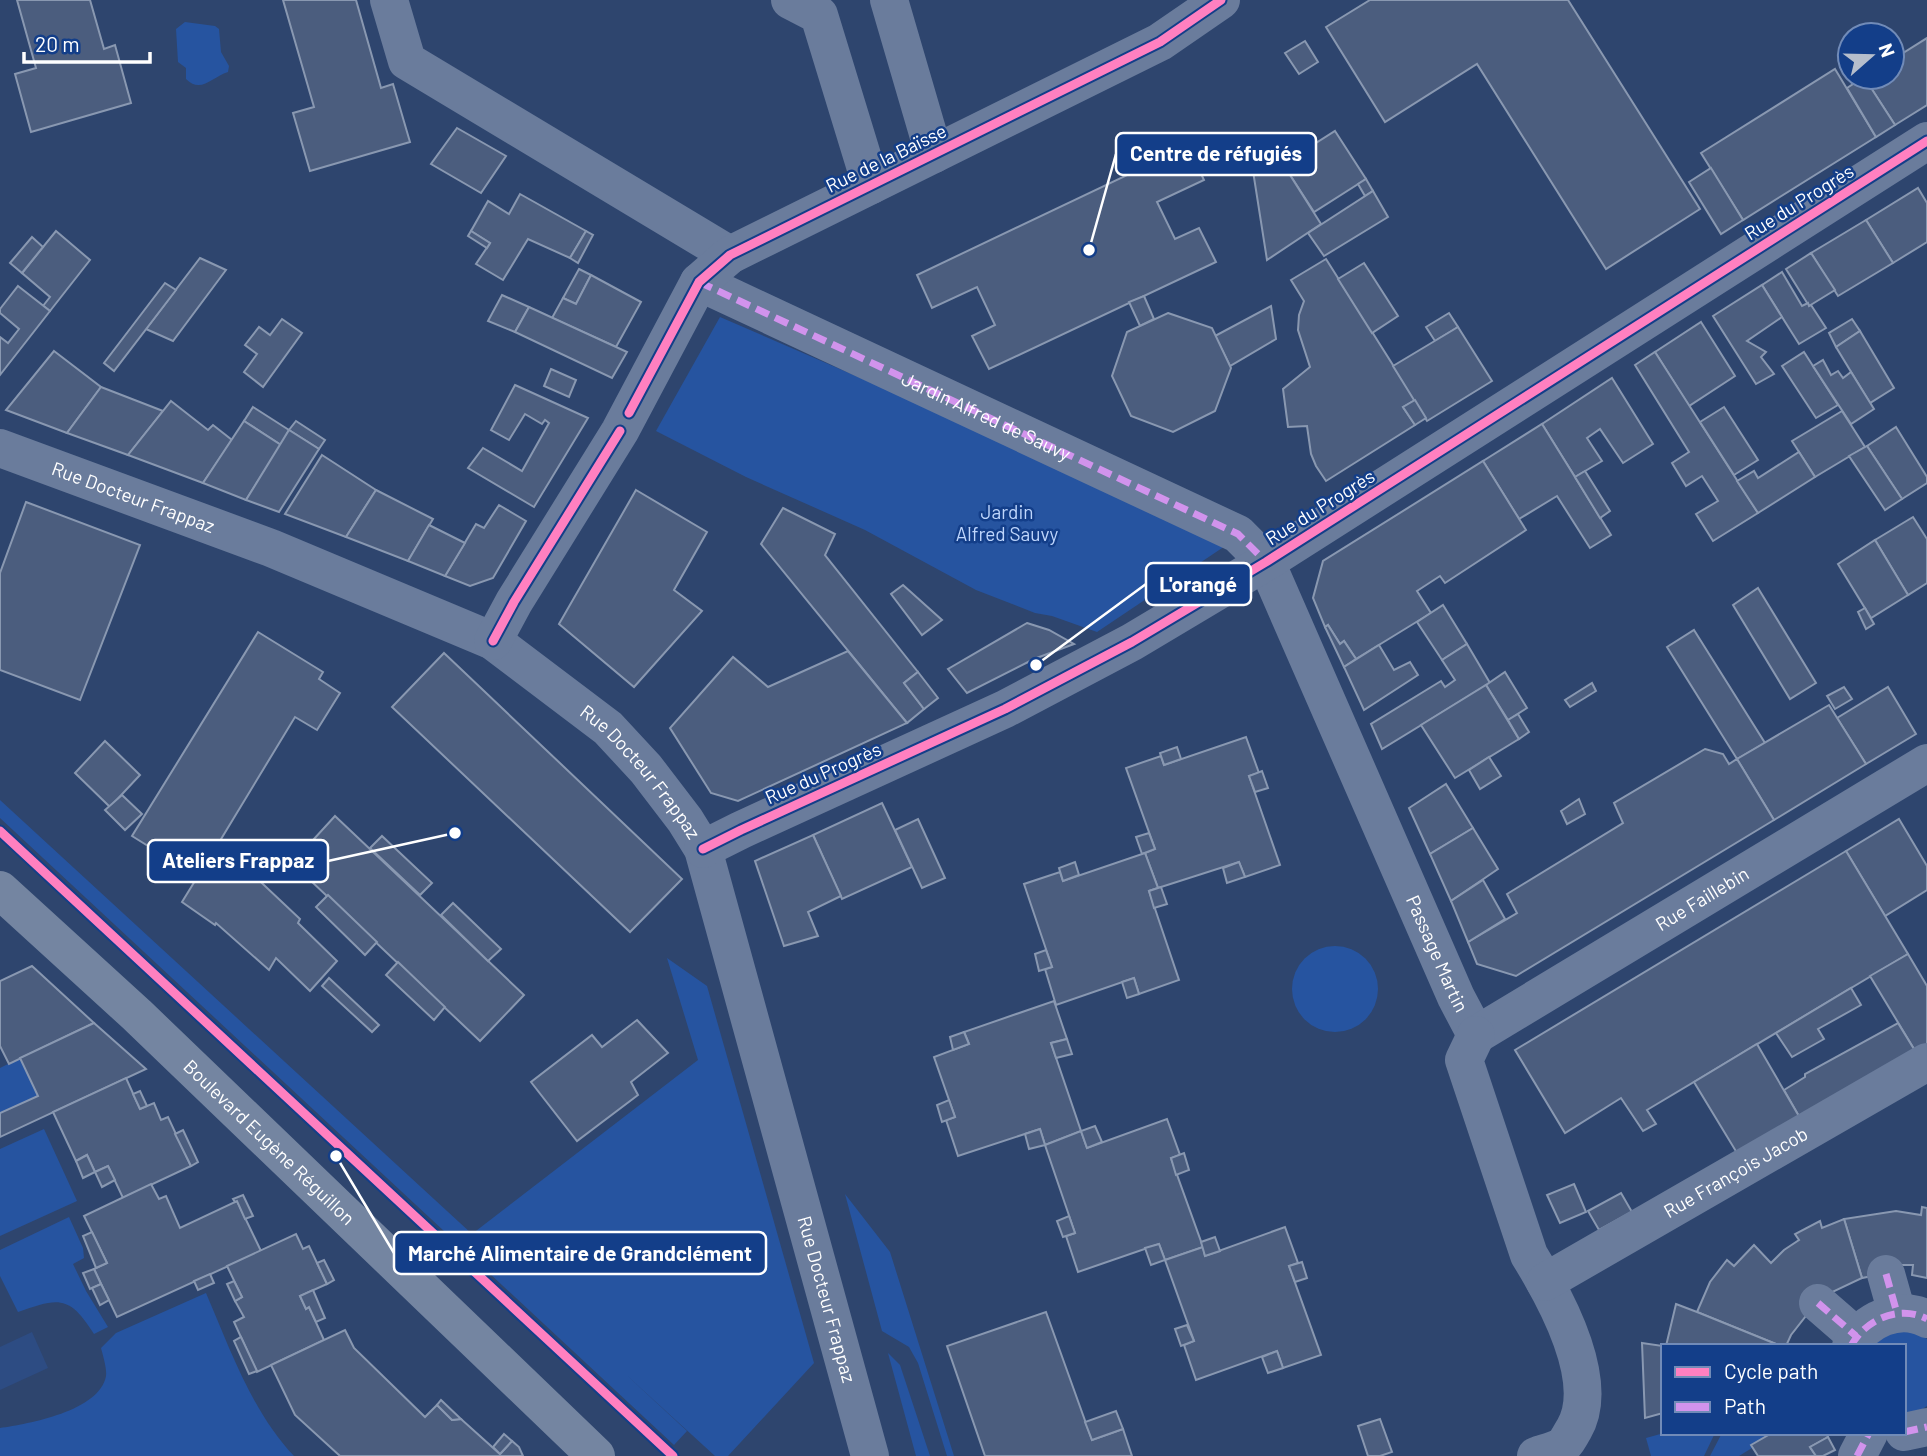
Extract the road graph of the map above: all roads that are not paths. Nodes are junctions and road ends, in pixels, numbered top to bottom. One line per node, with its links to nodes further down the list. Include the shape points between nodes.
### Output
1 (389, 0): 8 (street, via 407,61)
2 (790, 0): 7 (street, via 819,15)
3 (889, 0): 6 (street)
4 (1221, 0): 6 (street, Rue de la Baïsse, via 1160,41)
5 (1927, 141): 11 (street, Rue du Progrès)
6 (934, 154): 7 (street, Rue de la Baïsse)
7 (871, 185): 8 (street, Rue de la Baïsse)
8 (730, 255): 9 (street, Rue de la Baïsse)
9 (699, 282): 11 (street, Jardin Alfred de Sauvy, via 1238,534); 12 (street, Rue de la Baïsse, via 624,422)
10 (0, 448): 12 (street, Rue Docteur Frappaz, via 271,548)
11 (1266, 562): 14 (street, Rue du Progrès, via 1132,642 1005,709); 16 (street, Passage Martin)
12 (493, 641): 14 (street, Rue Docteur Frappaz, via 608,728 654,779)
13 (1927, 763): 16 (street, Rue Faillebin)
14 (703, 849): 27 (street, Rue Docteur Frappaz)
15 (0, 890): 26 (main road, Boulevard Eugène Réguillon, via 138,1016)
16 (1476, 1035): 19 (street, Passage Martin, via 1464,1060 1529,1255)
17 (1927, 1062): 19 (street, Rue François Jacob)
18 (1886, 1274): 21 (street)
19 (1545, 1282): 28 (street, Passage Martin, via 1574,1348 1583,1402 1564,1446)
20 (1818, 1303): 22 (street)
21 (1912, 1316): 22 (street, via 1874,1321)
22 (1854, 1341)
23 (1927, 1427): 24 (street)
24 (1906, 1432)
25 (1868, 1435): 29 (street)
26 (596, 1456)
27 (870, 1456)
28 (1536, 1456)
29 (1857, 1456)

